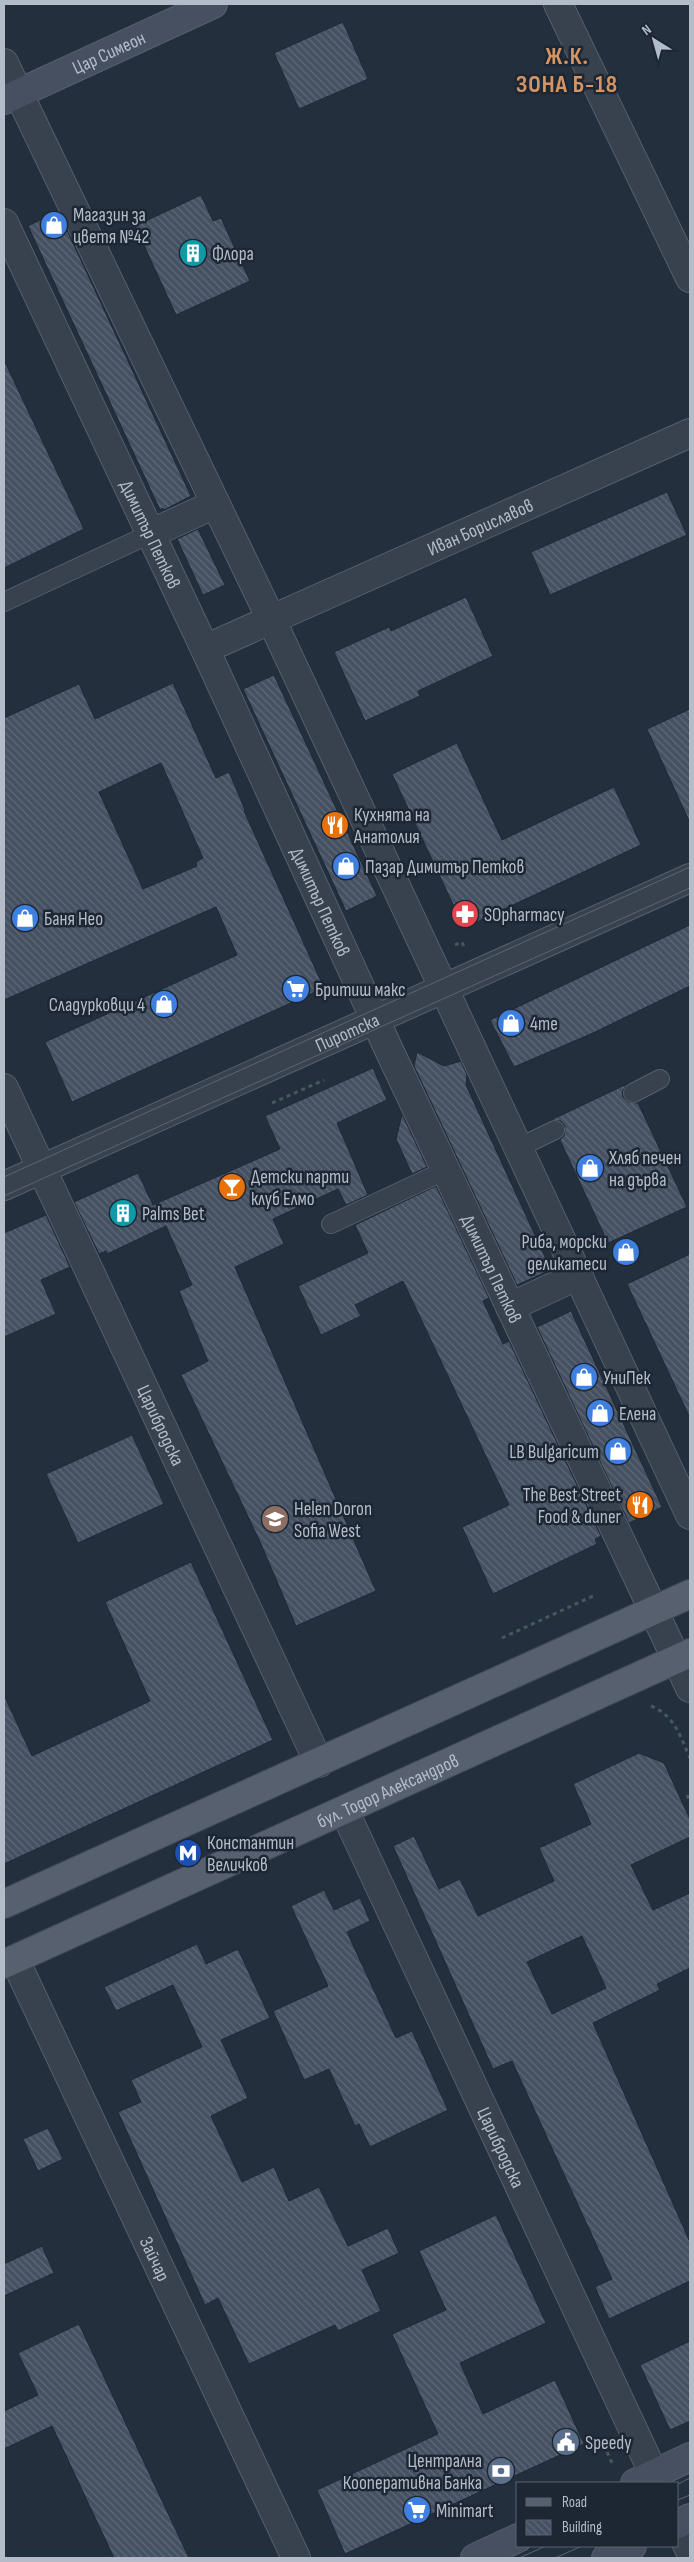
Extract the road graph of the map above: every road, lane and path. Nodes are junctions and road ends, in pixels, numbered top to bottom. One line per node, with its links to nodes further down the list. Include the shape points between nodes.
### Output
1 (213, 4): 4 (street, Цар Симеон)
2 (558, 4): 6 (street)
3 (4, 63): 4 (street)
4 (11, 97): 8 (street)
5 (4, 223): 9 (street, Димитър Петков)
6 (690, 278)
7 (690, 433): 11 (street, Иван Бориславов)
8 (215, 504): 9 (street); 11 (street)
9 (150, 534): 10 (lane); 12 (street, Димитър Петков)
10 (4, 602)
11 (270, 619): 12 (street, Иван Бориславов); 14 (street)
12 (204, 649): 15 (street, Димитър Петков)
13 (690, 878): 14 (street, Пиротска)
14 (444, 989): 15 (street, Пиротска); 22 (street)
15 (375, 1020): 23 (street, Пиротска); 24 (street, Димитър Петков)
16 (660, 1079): 19 (lane)
17 (324, 1080): 20 (path)
18 (4, 1088): 23 (street, Царибродска)
19 (633, 1093)
20 (272, 1103)
21 (555, 1130): 22 (lane)
22 (520, 1147): 27 (street)
23 (42, 1169): 25 (street, Пиротска); 38 (street, Царибродска)
24 (446, 1170): 26 (lane); 28 (street, Димитър Петков)
25 (4, 1186)
26 (331, 1224)
27 (579, 1275): 28 (street); 29 (street)
28 (510, 1307): 32 (street, Димитър Петков)
29 (690, 1515)
30 (690, 1594): 32 (main road)
31 (593, 1596): 33 (path)
32 (654, 1611): 34 (street, Димитър Петков); 38 (main road)
33 (502, 1638)
34 (683, 1656): 35 (street, Димитър Петков); 41 (main road, бул. Тодор Александров)
35 (690, 1688)
36 (651, 1706): 37 (path, via 673,1720)
37 (690, 1758)
38 (318, 1763): 42 (main road)
39 (687, 1795): 40 (path)
40 (690, 1802)
41 (344, 1812): 43 (main road, бул. Тодор Александров); 45 (street, Царибродска)
42 (4, 1904)
43 (9, 1962): 50 (street, Зайчар)
44 (690, 2457): 45 (street)
45 (649, 2480)
46 (679, 2526): 49 (street)
47 (516, 2539): 51 (street)
48 (630, 2547): 52 (street)
49 (690, 2551)
50 (296, 2558)
51 (475, 2558)
52 (606, 2558)

